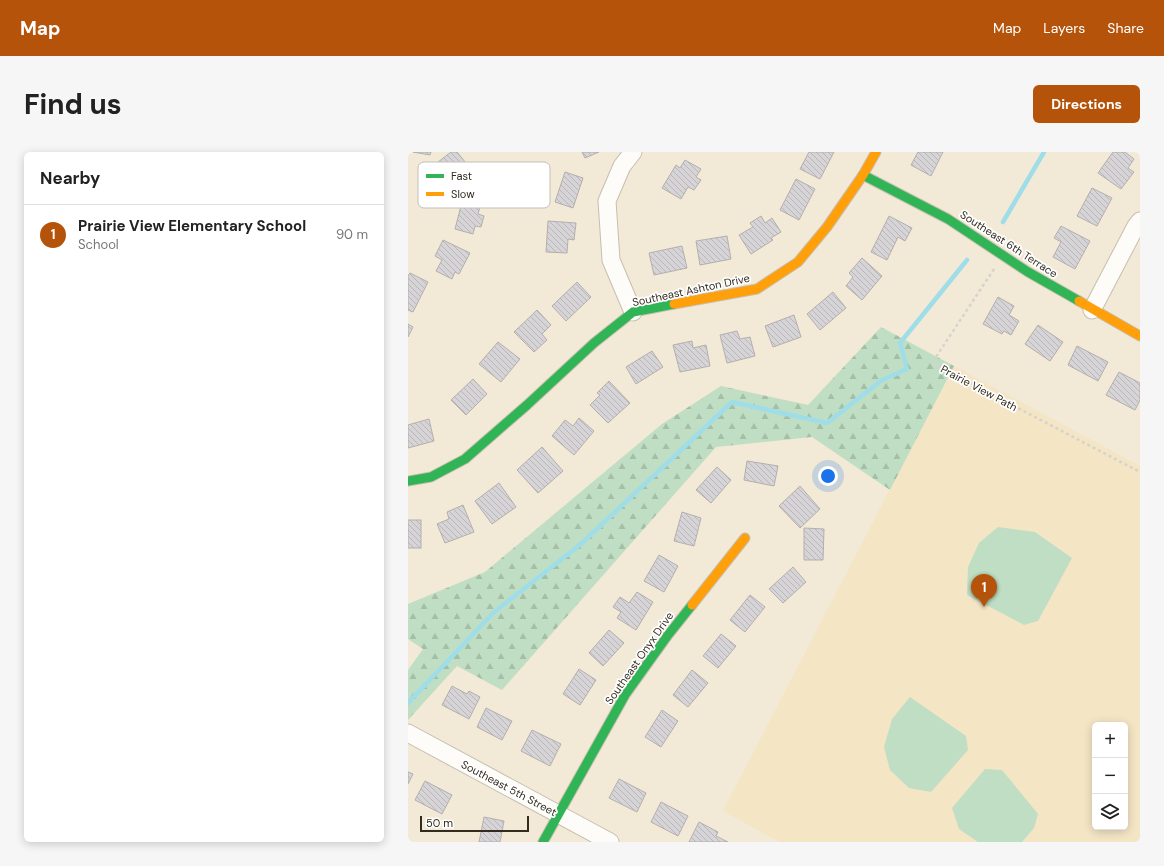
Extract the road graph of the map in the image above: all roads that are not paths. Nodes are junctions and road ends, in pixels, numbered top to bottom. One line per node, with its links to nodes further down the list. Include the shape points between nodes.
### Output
1 (633, 152): 6 (street, via 622,166 607,201 611,260)
2 (876, 152): 3 (street, Southeast Ashton Drive)
3 (863, 175): 5 (street, Southeast 6th Terrace, via 948,219 1028,272); 6 (street, Southeast Ashton Drive, via 827,227 798,262 756,288)
4 (1140, 221): 5 (street)
5 (1092, 310): 7 (street, Southeast 6th Terrace)
6 (633, 312): 8 (street, Southeast Ashton Drive, via 594,343 464,459 431,477)
7 (1140, 336)
8 (408, 481)
9 (745, 538): 11 (street, Southeast Onyx Drive, via 668,635 625,695)
10 (408, 733): 11 (street, Southeast 5th Street)
11 (558, 814): 12 (street, Southeast Onyx Drive); 13 (street, Southeast 5th Street)
12 (543, 842)
13 (610, 842)

